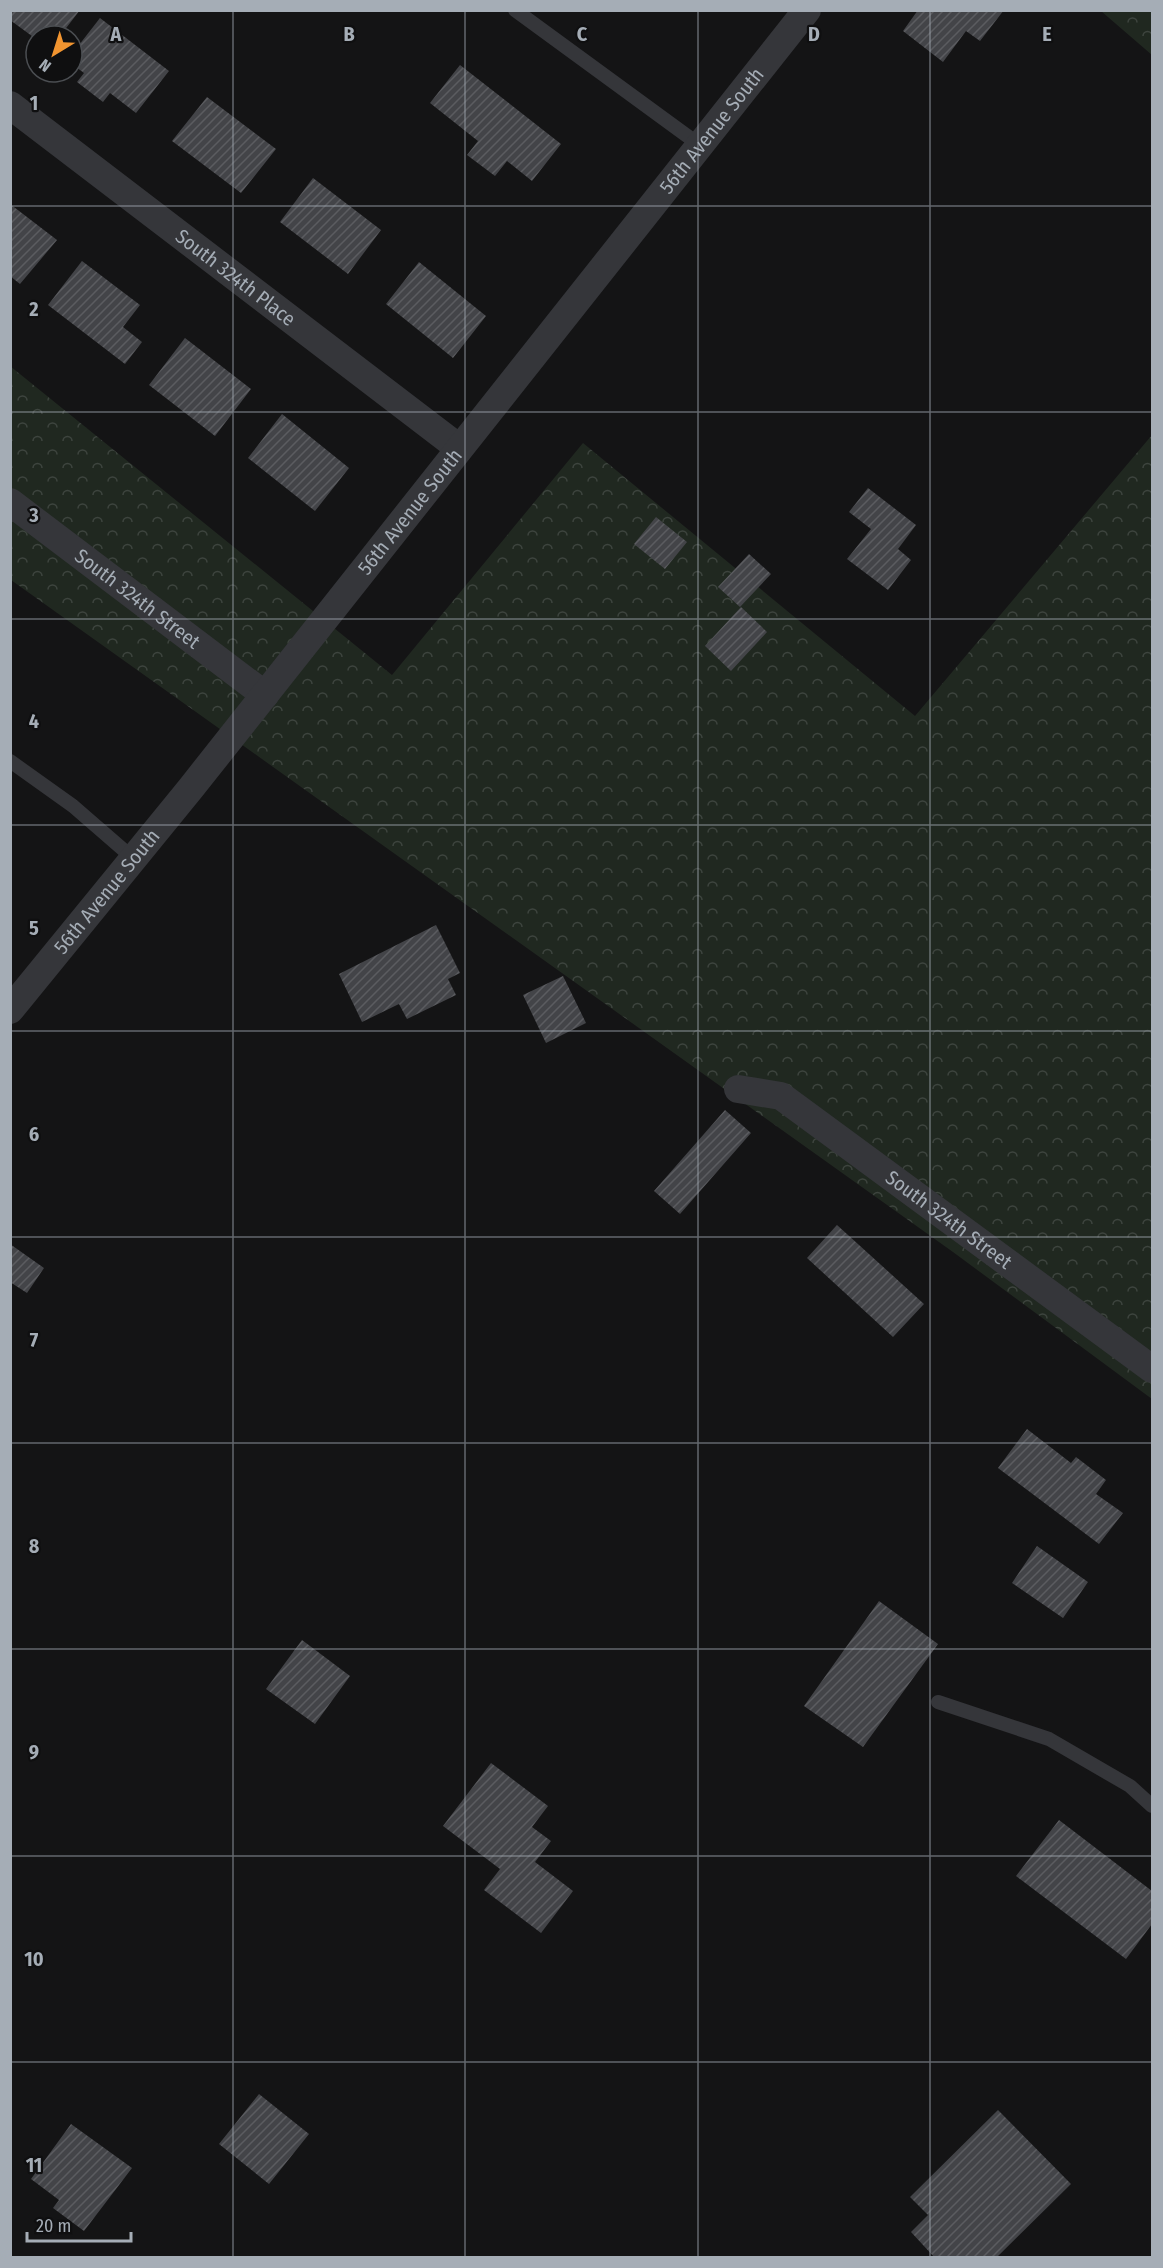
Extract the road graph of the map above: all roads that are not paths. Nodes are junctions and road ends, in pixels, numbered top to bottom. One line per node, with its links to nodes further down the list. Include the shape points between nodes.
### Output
1 (515, 10): 4 (lane)
2 (807, 10): 4 (street, 56th Avenue South)
3 (10, 105): 5 (street, South 324th Place)
4 (701, 146): 5 (street, 56th Avenue South)
5 (459, 448): 7 (street, 56th Avenue South)
6 (10, 502): 7 (street, South 324th Street)
7 (265, 695): 9 (street, 56th Avenue South)
8 (10, 761): 9 (lane, via 73,806)
9 (134, 859): 10 (street, 56th Avenue South)
10 (10, 1010)
11 (738, 1089): 12 (street, South 324th Street, via 781,1096)
12 (1152, 1369)
13 (938, 1702): 14 (lane, via 1049,1739 1130,1786)
14 (1152, 1806)

